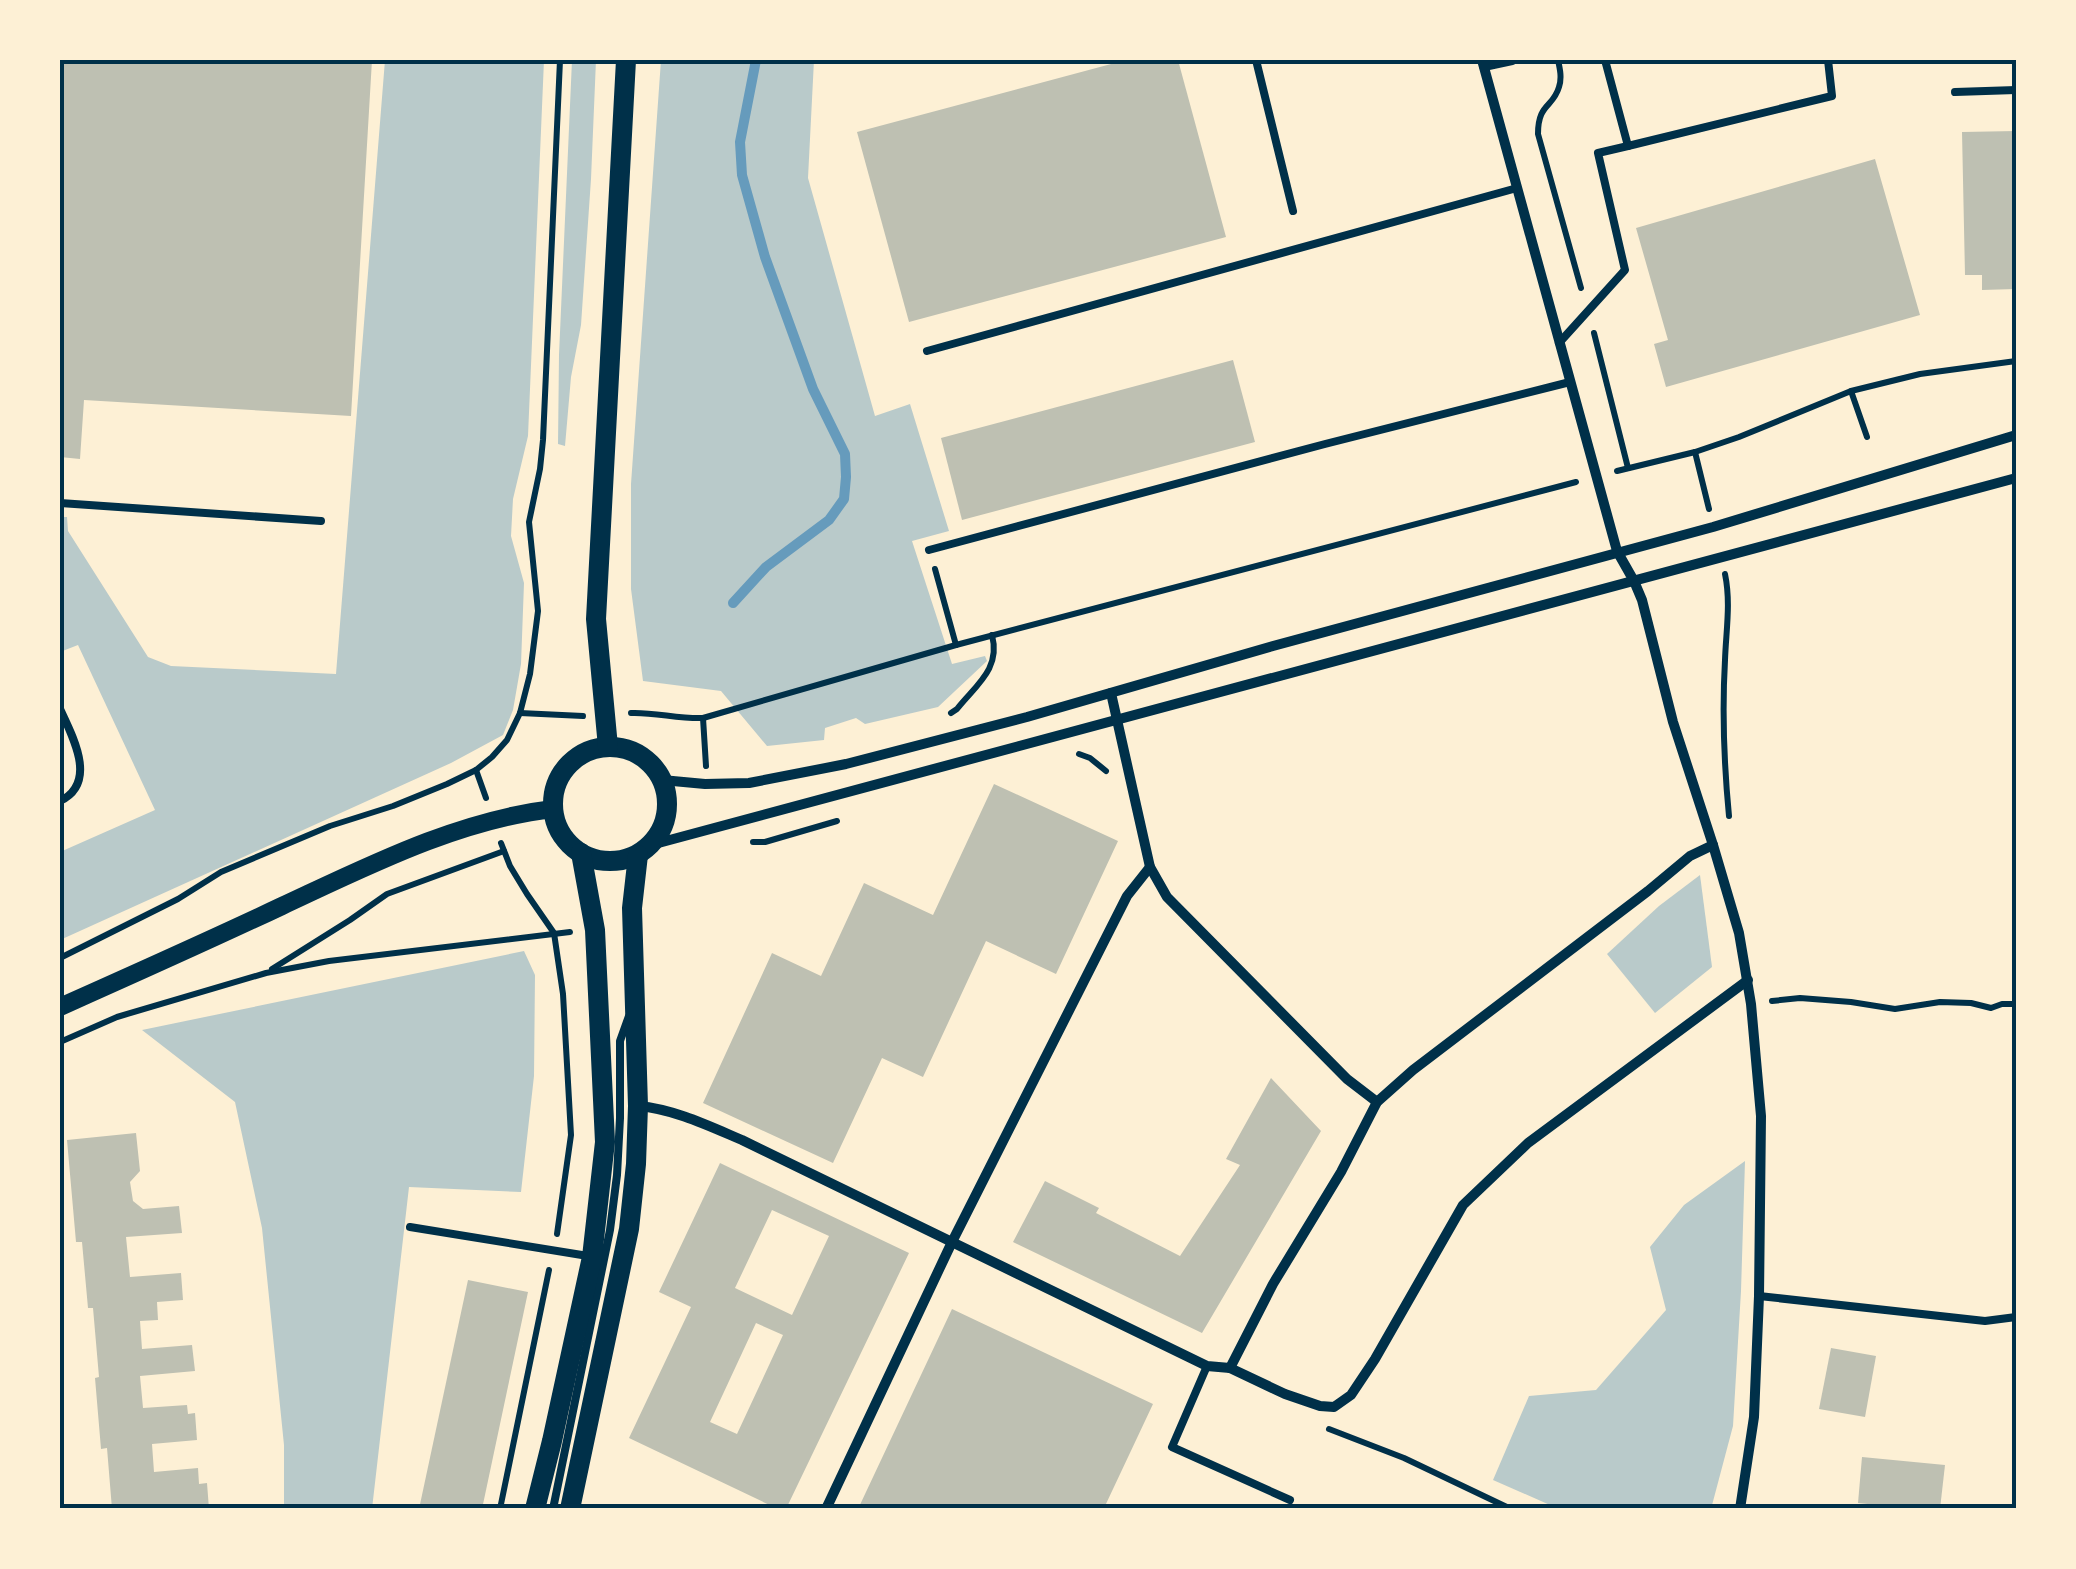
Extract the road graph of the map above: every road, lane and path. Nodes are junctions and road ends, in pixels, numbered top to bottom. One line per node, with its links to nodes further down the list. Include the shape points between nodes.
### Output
1 (560, 60): 37 (path, via 543,440 528,522 538,611)
2 (626, 60): 39 (main road, via 596,619)
3 (1256, 60): 13 (lane)
4 (1512, 60): 8 (street)
5 (1558, 60): 14 (path, via 1560,84 1542,110 1538,134)
6 (1605, 60): 11 (lane)
7 (1828, 60): 11 (lane, via 1832,96)
8 (1483, 63): 12 (street)
9 (2016, 90): 10 (lane)
10 (1955, 92)
11 (1628, 146): 14 (lane, via 1598,152 1624,270)
12 (1517, 188): 15 (street); 16 (lane)
13 (1293, 211)
14 (1588, 311): 15 (lane); 23 (path)
15 (1559, 342): 18 (street)
16 (927, 351)
17 (2016, 360): 19 (path)
18 (1570, 382): 24 (street); 29 (lane)
19 (1851, 390): 21 (path); 22 (path)
20 (2016, 435): 28 (street)
21 (1867, 437)
22 (1695, 452): 23 (path); 28 (path)
23 (1628, 468): 24 (path)
24 (1596, 476): 30 (street); 33 (path)
25 (2016, 478): 31 (street)
26 (60, 503): 27 (lane)
27 (321, 521)
28 (1713, 527): 30 (street)
29 (929, 550): 34 (path)
30 (1617, 552): 32 (street); 35 (street)
31 (1721, 558): 32 (street); 51 (path, via 1729,592 1724,755)
32 (1634, 580): 41 (street); 52 (street)
33 (992, 636): 34 (path); 38 (path, via 992,667)
34 (956, 645): 40 (path)
35 (1111, 693): 41 (street); 47 (street, via 846,764 748,783)
36 (60, 709): 48 (lane, via 80,772 77,786)
37 (520, 713): 39 (path); 44 (path, via 507,740)
38 (950, 713)
39 (604, 715): 40 (path); 42 (main road)
40 (703, 718): 47 (path)
41 (1117, 720): 45 (street); 53 (street)
42 (608, 748): 46 (main road, via 640,756); 49 (main road, via 567,766)
43 (1068, 751): 45 (path, via 1090,758 1109,776)
44 (476, 770): 50 (path); 58 (path, via 221,872)
45 (1129, 772): 56 (street)
46 (662, 780): 47 (street); 53 (main road, via 664,825)
47 (705, 784)
48 (60, 801)
49 (553, 809): 50 (street); 55 (main road, via 562,834)
50 (493, 819): 54 (path); 64 (street)
51 (1730, 834)
52 (1713, 845): 60 (street); 66 (street, via 1690,856)
53 (644, 850): 55 (main road, via 609,862); 61 (main road, via 632,908)
54 (504, 852): 57 (path); 59 (path, via 472,857 386,894)
55 (581, 853): 71 (main road, via 595,930)
56 (1150, 867): 66 (street, via 1167,897 1346,1079); 69 (street, via 1127,896)
57 (554, 934): 59 (path); 70 (path, via 571,1135)
58 (60, 958)
59 (266, 972): 65 (path, via 118,1017)
60 (1748, 980): 62 (street); 76 (street, via 1528,1143 1463,1205 1351,1395 1334,1407)
61 (634, 1001): 67 (main road); 71 (lane, via 620,1040 618,1175)
62 (1751, 1004): 63 (path, via 1800,998 1895,1009 1940,1002); 72 (street, via 1761,1116)
63 (2016, 1004)
64 (60, 1007)
65 (60, 1042)
66 (1377, 1102): 75 (street)
67 (638, 1106): 69 (street, via 742,1140); 71 (main road, via 629,1229)
68 (410, 1227): 70 (lane)
69 (952, 1242): 74 (street); 82 (street)
70 (554, 1249): 71 (lane); 78 (path)
71 (606, 1259): 79 (main road); 80 (lane); 81 (main road)
72 (1759, 1296): 73 (lane, via 1985,1321); 84 (street, via 1754,1416)
73 (2016, 1317)
74 (1207, 1366): 75 (street); 77 (lane, via 1172,1446)
75 (1230, 1368): 76 (street)
76 (1308, 1402): 83 (path, via 1305,1420)
77 (1290, 1500)
78 (500, 1509)
79 (534, 1509)
80 (554, 1509)
81 (570, 1509)
82 (826, 1509)
83 (1511, 1509)
84 (1740, 1509)

